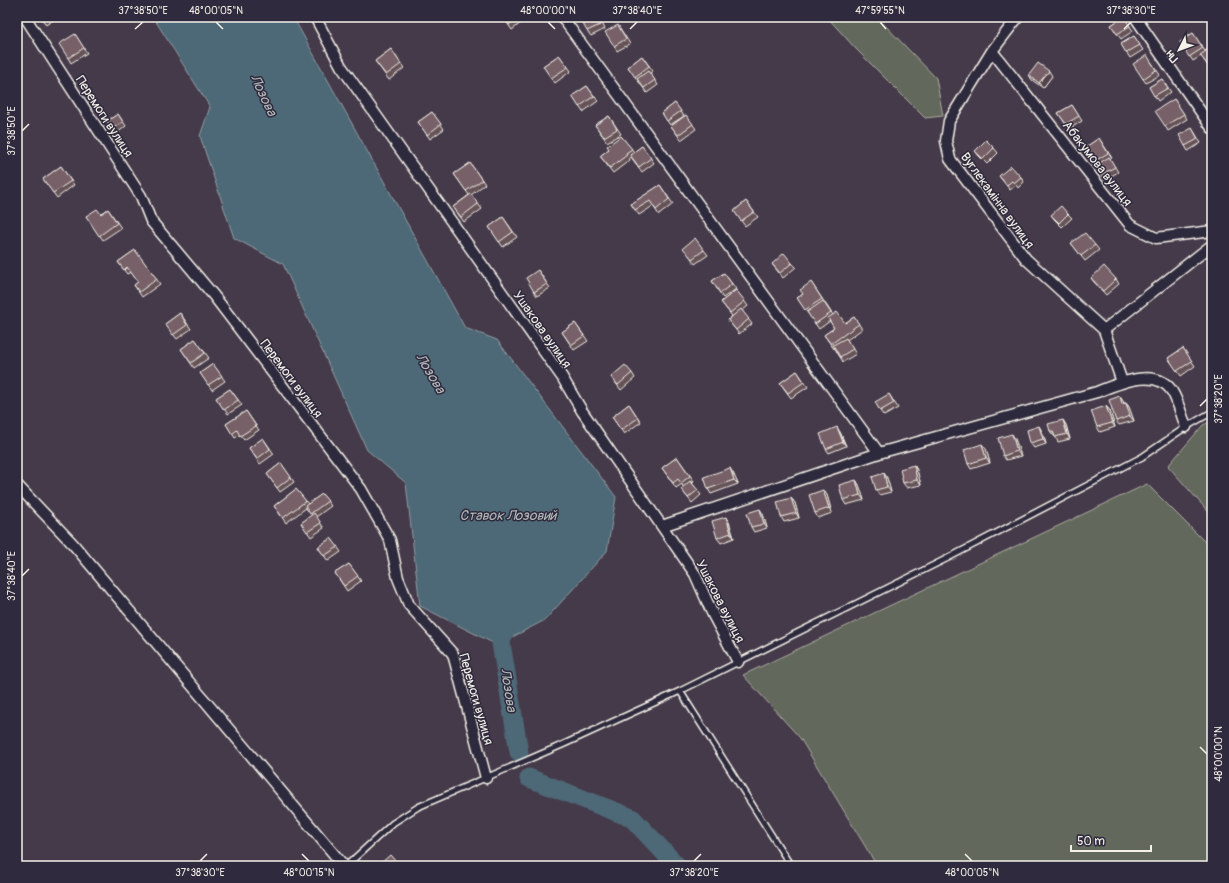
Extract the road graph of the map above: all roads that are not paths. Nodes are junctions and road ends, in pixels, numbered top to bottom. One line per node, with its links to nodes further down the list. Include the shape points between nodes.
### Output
1 (25, 17): 19 (street, Перемоги вулиця, via 141,196 151,222 214,296 361,489 390,540 398,578 409,605 453,654)
2 (315, 17): 16 (street, Ушакова вулиця, via 340,66 562,377 582,411)
3 (562, 17): 14 (street)
4 (1018, 17): 6 (street, Вуглекамінна вулиця)
5 (1135, 17): 7 (street)
6 (992, 51): 8 (street, Абакумова вулиця, via 1130,225 1156,238); 10 (street, Вуглекамінна вулиця, via 949,121 946,141 950,159 1026,259)
7 (1212, 128)
8 (1212, 231)
9 (1212, 245): 10 (street)
10 (1104, 330): 11 (street, Вуглекамінна вулиця)
11 (1122, 382): 13 (street, via 1148,378 1160,381 1174,393); 14 (street, via 1097,392)
12 (1212, 412): 13 (lane)
13 (1186, 427): 17 (lane, via 1142,458)
14 (880, 453): 16 (street)
15 (17, 485): 20 (street, via 73,544)
16 (662, 526): 17 (street, Ушакова вулиця, via 695,574)
17 (738, 662): 18 (lane)
18 (680, 691): 19 (lane); 21 (lane)
19 (486, 778): 20 (lane, via 418,807 393,823)
20 (345, 866)
21 (791, 866)

